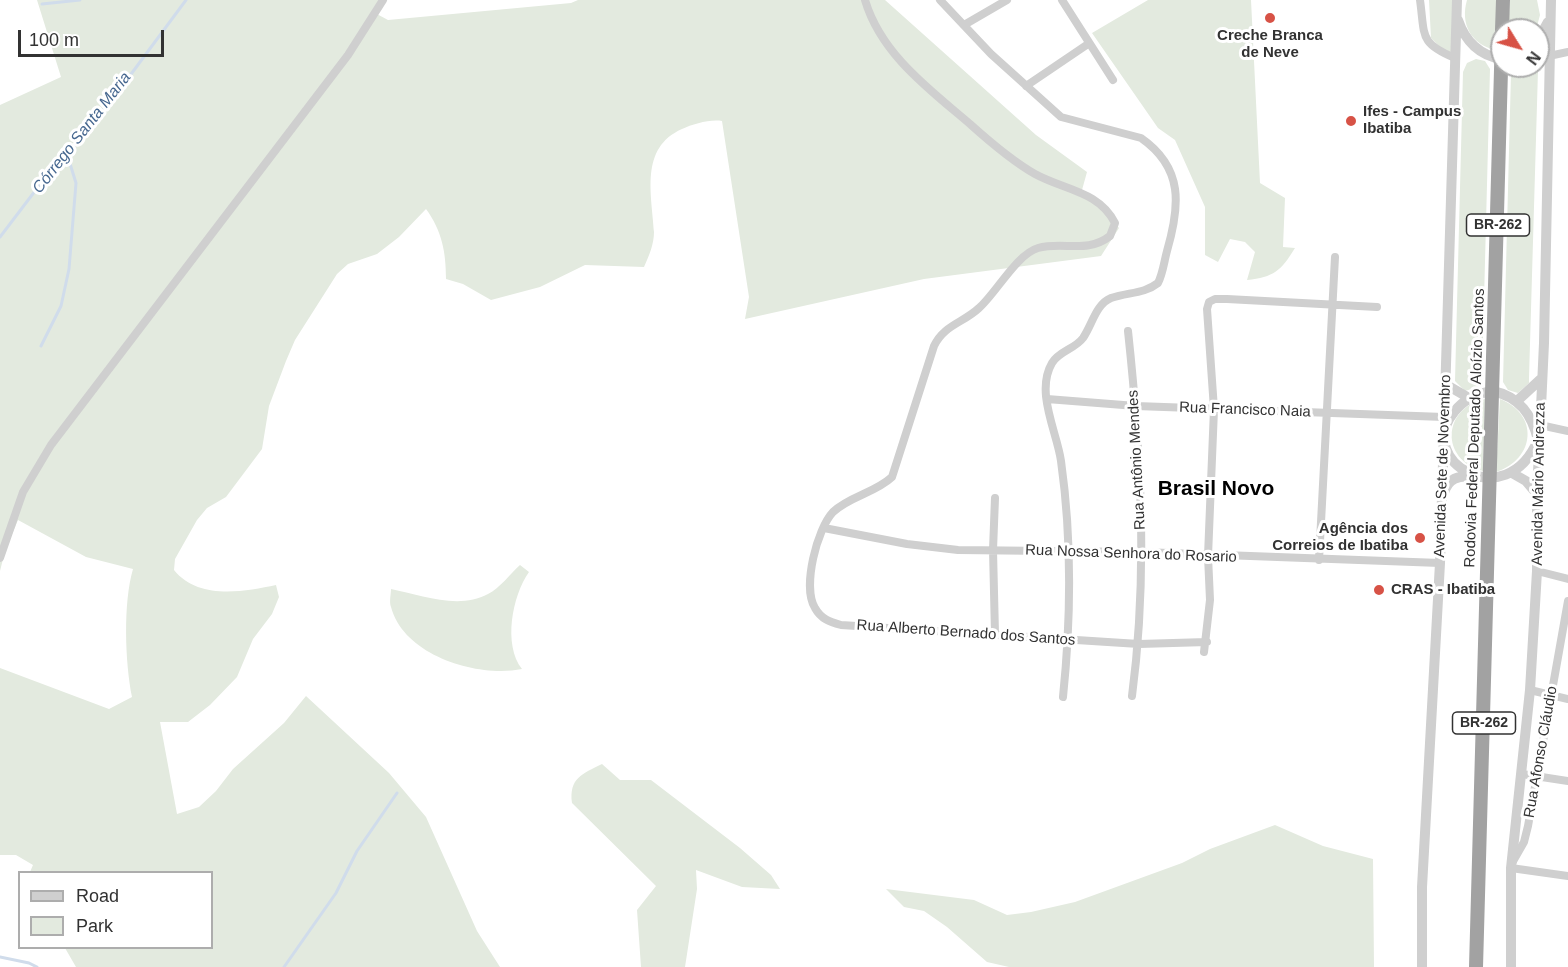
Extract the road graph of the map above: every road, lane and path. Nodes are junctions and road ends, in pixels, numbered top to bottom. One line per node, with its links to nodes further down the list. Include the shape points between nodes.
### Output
1 (383, 0): 53 (street, via 348,55 51,445 23,492)
2 (865, 0): 48 (street, Rua Alberto Bernado dos Santos, via 896,57 928,88 1035,174 1094,199 1115,223 1110,236 1096,243 1036,249 980,308 942,332 892,477 842,505)
3 (940, 0): 14 (street)
4 (1007, 0): 14 (street)
5 (1062, 0): 15 (street)
6 (1420, 0): 19 (street, via 1425,40 1435,50)
7 (1459, 0): 11 (street, Avenida Sete de Novembro)
8 (1503, 0): 13 (highway, Rodovia Federal Deputado Aloízio Santos / BR-262)
9 (1545, 0): 12 (street)
10 (1551, 0): 12 (street)
11 (1457, 13): 17 (street, via 1464,34); 19 (street, Avenida Sete de Novembro)
12 (1550, 16)
13 (1502, 18)
14 (964, 25): 23 (street)
15 (1088, 44): 22 (street); 23 (street)
16 (1568, 52): 18 (street)
17 (1490, 55)
18 (1550, 56)
19 (1455, 58): 29 (street, Avenida Sete de Novembro)
20 (1501, 78): 30 (highway, Rodovia Federal Deputado Aloízio Santos / BR-262)
21 (1549, 78): 28 (street, Avenida Mário Andrezza)
22 (1113, 80)
23 (1026, 86): 32 (street, via 1061,117 1141,138 1163,158 1174,184 1177,217 1161,278 1152,288 1101,305 1082,340 1052,362)
24 (1335, 257): 25 (street)
25 (1332, 306): 26 (street); 35 (street, via 1215,299 1209,302); 36 (street)
26 (1377, 307)
27 (1128, 331): 34 (street, Rua Antônio Mendes)
28 (1542, 378): 33 (street); 38 (street, Avenida Mário Andrezza)
29 (1445, 384): 31 (street); 37 (street, Avenida Sete de Novembro)
30 (1493, 390): 31 (street); 33 (street); 44 (highway, Rodovia Federal Deputado Aloízio Santos / BR-262)
31 (1469, 398): 40 (street, via 1450,417)
32 (1047, 399): 34 (street, Rua Francisco Naia); 50 (street, via 1061,459)
33 (1516, 401): 41 (street, via 1532,418)
34 (1136, 406): 35 (street, Rua Francisco Naia); 51 (street, Rua Antônio Mendes)
35 (1214, 409): 36 (street, Rua Francisco Naia); 52 (street)
36 (1325, 413): 37 (street, Rua Francisco Naia); 54 (street)
37 (1444, 417): 40 (street, Avenida Sete de Novembro)
38 (1540, 425): 39 (street); 41 (street, Avenida Mário Andrezza)
39 (1568, 431)
40 (1443, 433): 43 (street, via 1449,455); 47 (street, Avenida Sete de Novembro)
41 (1538, 440): 42 (street, via 1528,459); 45 (street, Avenida Mário Andrezza)
42 (1512, 473): 44 (street); 45 (street)
43 (1475, 477): 44 (street); 47 (street, via 1450,481)
44 (1491, 479): 75 (highway, Rodovia Federal Deputado Aloízio Santos / BR-262)
45 (1537, 494): 56 (street, Avenida Mário Andrezza)
46 (995, 498): 49 (street)
47 (1441, 502): 55 (street, Avenida Sete de Novembro)
48 (824, 528): 49 (street, Rua Nossa Senhora do Rosario, via 931,548); 59 (street, Rua Alberto Bernado dos Santos, via 813,559 810,590 822,618 841,625)
49 (993, 550): 50 (street, Rua Nossa Senhora do Rosario); 59 (street)
50 (1069, 552): 51 (street, Rua Nossa Senhora do Rosario); 60 (street)
51 (1142, 552): 52 (street, Rua Nossa Senhora do Rosario); 62 (street, Rua Antônio Mendes)
52 (1208, 556): 54 (street, Rua Nossa Senhora do Rosario); 61 (street)
53 (0, 558)
54 (1319, 560): 55 (street, Rua Nossa Senhora do Rosario)
55 (1440, 563): 74 (street, Avenida Sete de Novembro, via 1422,887)
56 (1537, 571): 57 (street); 64 (street, Avenida Mário Andrezza)
57 (1568, 579)
58 (1568, 601): 65 (street, Rua Afonso Cláudio)
59 (995, 634): 60 (street, Rua Alberto Bernado dos Santos)
60 (1069, 640): 62 (street, Rua Alberto Bernado dos Santos); 67 (street)
61 (1207, 642): 62 (street, Rua Alberto Bernado dos Santos); 63 (street)
62 (1139, 644): 66 (street, Rua Antônio Mendes)
63 (1204, 652)
64 (1530, 690): 65 (street); 69 (street, Avenida Mário Andrezza)
65 (1551, 695): 68 (street); 70 (street, Rua Afonso Cláudio)
66 (1132, 696)
67 (1063, 697)
68 (1568, 699)
69 (1522, 774): 70 (street); 72 (street, Avenida Mário Andrezza)
70 (1536, 777): 71 (street); 72 (street, Rua Afonso Cláudio, via 1524,842)
71 (1568, 781)
72 (1511, 866): 73 (street); 76 (street, Avenida Mário Andrezza)
73 (1568, 876)
74 (1422, 967)
75 (1476, 967)
76 (1511, 967)

